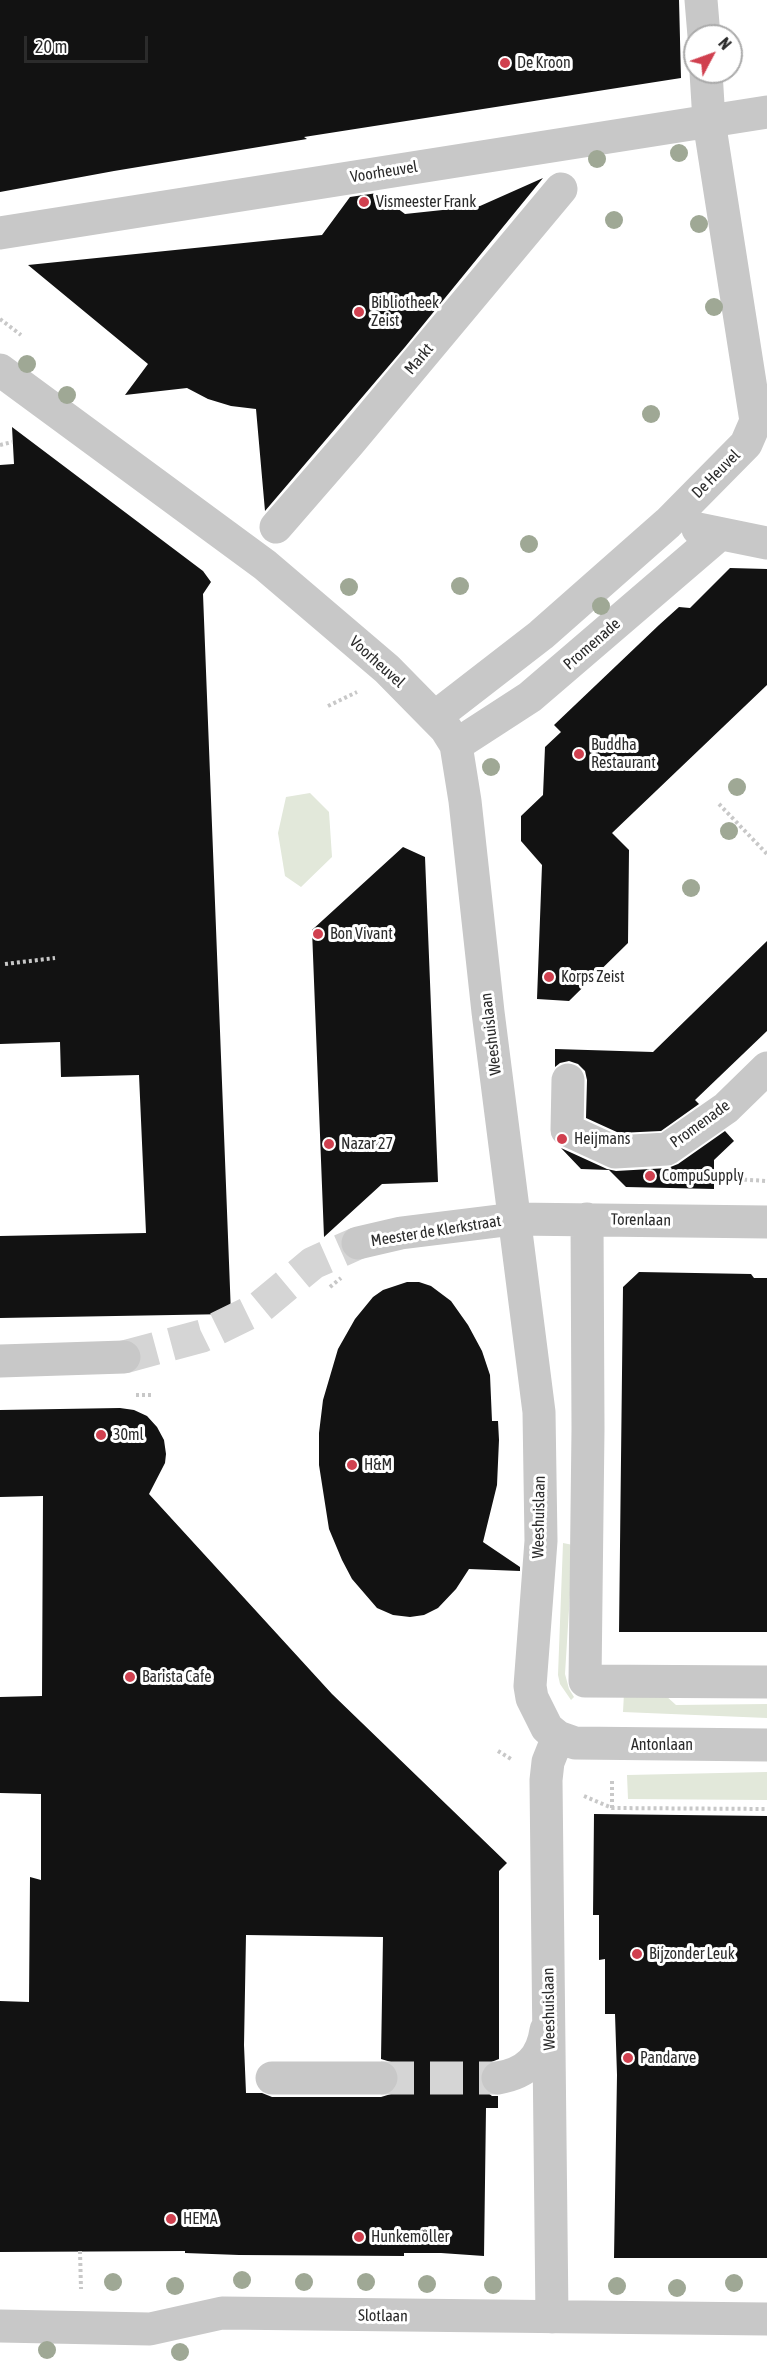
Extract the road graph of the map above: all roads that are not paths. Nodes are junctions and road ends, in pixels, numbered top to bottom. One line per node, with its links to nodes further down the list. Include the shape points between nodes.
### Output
1 (701, 0): 2 (street)
2 (703, 24)
3 (707, 84): 5 (street, De Heuvel)
4 (767, 112): 5 (street, Voorheuvel)
5 (709, 121): 7 (street, Voorheuvel); 9 (street, De Heuvel, via 756,421 746,444)
6 (561, 189): 10 (street, Markt)
7 (0, 232)
8 (0, 370): 13 (street, Voorheuvel, via 265,565 387,669)
9 (668, 523): 11 (street); 13 (street, De Heuvel, via 541,635)
10 (276, 527)
11 (720, 534): 12 (street); 14 (street, Promenade, via 530,697)
12 (767, 543)
13 (435, 717): 14 (street, Weeshuislaan)
14 (456, 745): 17 (street, Weeshuislaan)
15 (767, 1068): 16 (street, Promenade, via 726,1107 667,1149 615,1152 567,1130)
16 (568, 1080)
17 (514, 1219): 18 (street, Torenlaan); 20 (street, Meester de Klerkstraat, via 400,1233); 24 (street, Weeshuislaan, via 539,1412 541,1541 530,1686 539,1714)
18 (587, 1219): 19 (street, Torenlaan); 23 (street, via 585,1681)
19 (767, 1222)
20 (358, 1243)
21 (124, 1357): 22 (street)
22 (0, 1361)
23 (767, 1682)
24 (558, 1737): 25 (street, Antonlaan, via 591,1745); 26 (street, Weeshuislaan, via 546,1780)
25 (767, 1745)
26 (549, 2013): 29 (street, via 538,2056 524,2070); 30 (street, Weeshuislaan)
27 (272, 2078): 28 (street)
28 (381, 2078)
29 (498, 2078)
30 (552, 2317): 31 (street, Slotlaan); 32 (street, Slotlaan, via 222,2313 150,2329)
31 (767, 2319)
32 (0, 2326)

